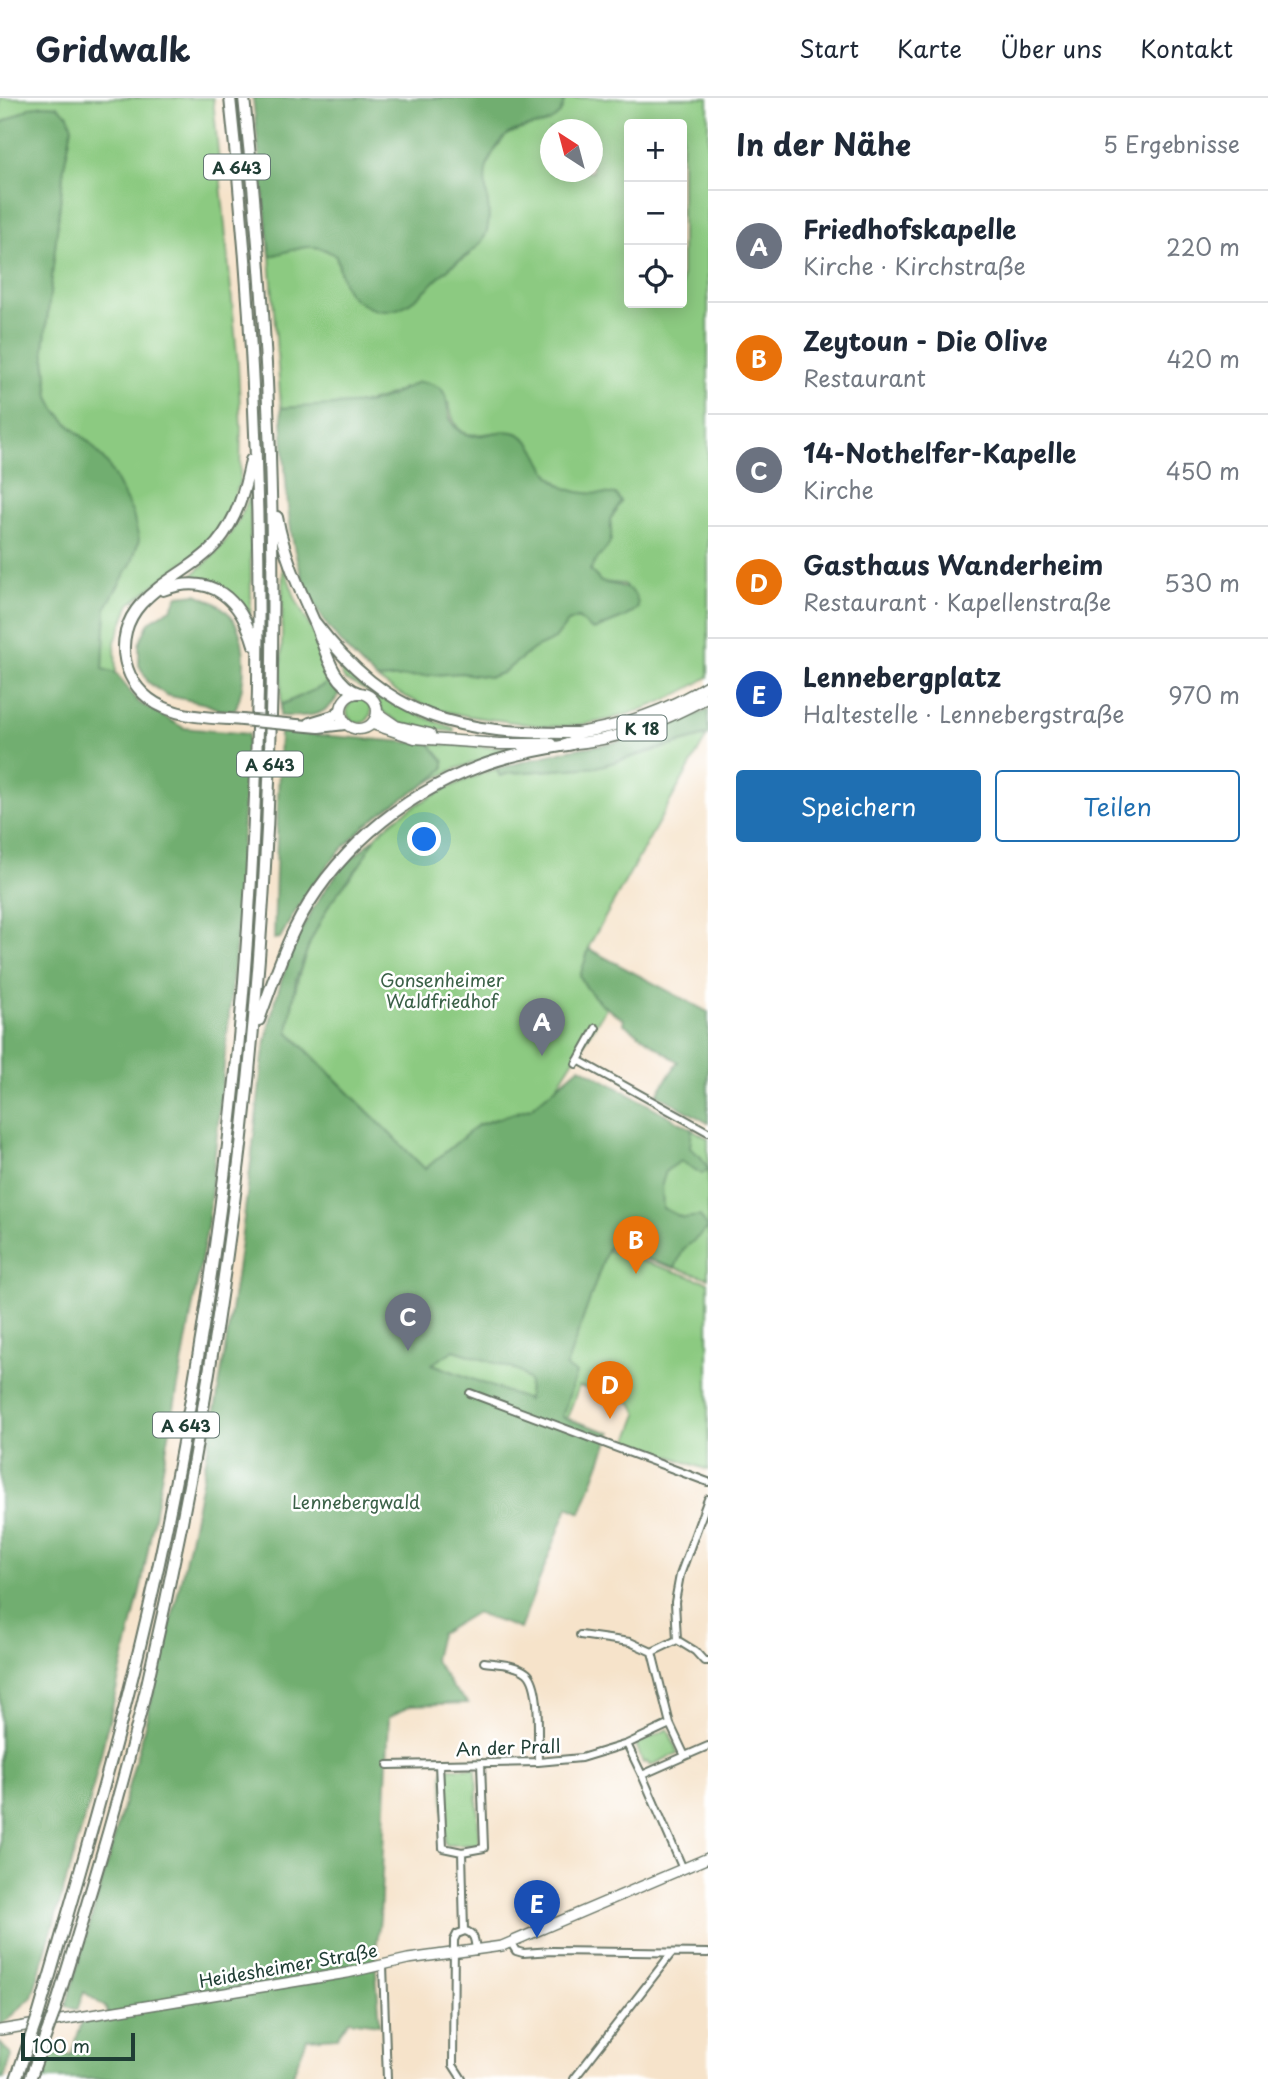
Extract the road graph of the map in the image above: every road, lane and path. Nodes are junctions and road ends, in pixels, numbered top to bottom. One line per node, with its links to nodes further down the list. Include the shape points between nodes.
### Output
1 (230, 98): 3 (highway, A 643)
2 (244, 98): 4 (highway, A 643)
3 (256, 436): 5 (highway, via 246,488 225,532 199,560); 7 (highway, A 643)
4 (272, 491): 6 (highway, via 286,559); 19 (highway, A 643, via 269,820)
5 (143, 602): 7 (highway, via 182,584 217,591 245,618); 13 (highway, bridge, via 130,621 124,649 130,677 156,704 170,710)
6 (314, 621): 9 (highway, via 337,676); 16 (highway, via 371,683 430,715 495,731)
7 (258, 660): 49 (highway, A 643, bridge, via 247,943 207,1301 164,1537 131,1683 99,1808)
8 (708, 685): 16 (main road, K 18, via 642,717)
9 (359, 693): 11 (main road, via 348,696); 12 (main road, via 370,696)
10 (708, 697): 17 (main road, K 18, via 645,727)
11 (340, 711): 13 (highway, via 320,721); 14 (main road)
12 (377, 713): 15 (main road); 16 (main road, via 396,726 429,733 522,739)
13 (286, 724): 14 (highway)
14 (345, 724): 15 (main road, via 356,730)
15 (373, 724): 17 (main road, via 400,735 439,741)
16 (578, 733)
17 (572, 744): 19 (highway, via 509,757 460,774 423,793 372,830 329,875 295,927)
18 (596, 1028): 20 (street, via 577,1062)
19 (254, 1036): 50 (highway, A 643, bridge, via 221,1301 173,1564 114,1812)
20 (708, 1132)
21 (470, 1393): 22 (street)
22 (708, 1482)
23 (708, 1499): 25 (street, via 680,1575 675,1602)
24 (580, 1635): 26 (street, via 629,1642)
25 (677, 1640): 26 (street); 27 (street)
26 (652, 1652): 29 (street)
27 (708, 1661)
28 (484, 1662): 33 (street, via 512,1666 533,1681)
29 (670, 1724): 30 (street, An der Prall); 32 (street)
30 (627, 1744): 33 (street, An der Prall, via 581,1758); 37 (street)
31 (708, 1746): 32 (street)
32 (685, 1756): 37 (street)
33 (538, 1762): 34 (street, An der Prall)
34 (481, 1763): 35 (street, An der Prall); 38 (street, via 484,1848)
35 (439, 1764): 36 (street, An der Prall); 38 (street, via 443,1848)
36 (388, 1765)
37 (642, 1775): 40 (street)
38 (462, 1852): 41 (street)
39 (708, 1858): 40 (main road, Heidesheimer Straße)
40 (683, 1869): 42 (main road, Heidesheimer Straße)
41 (464, 1931): 43 (street, via 473,1935); 45 (street, via 455,1937)
42 (511, 1943): 43 (main road, Heidesheimer Straße); 46 (street, via 523,1953)
43 (476, 1951): 45 (main road, Heidesheimer Straße)
44 (708, 1953): 46 (street)
45 (455, 1954): 47 (main road, Heidesheimer Straße); 52 (street, via 453,2065)
46 (671, 1954): 53 (street)
47 (383, 1965): 48 (main road, Heidesheimer Straße); 51 (street)
48 (0, 2031)
49 (16, 2079)
50 (30, 2079)
51 (387, 2079)
52 (462, 2079)
53 (574, 2079)

